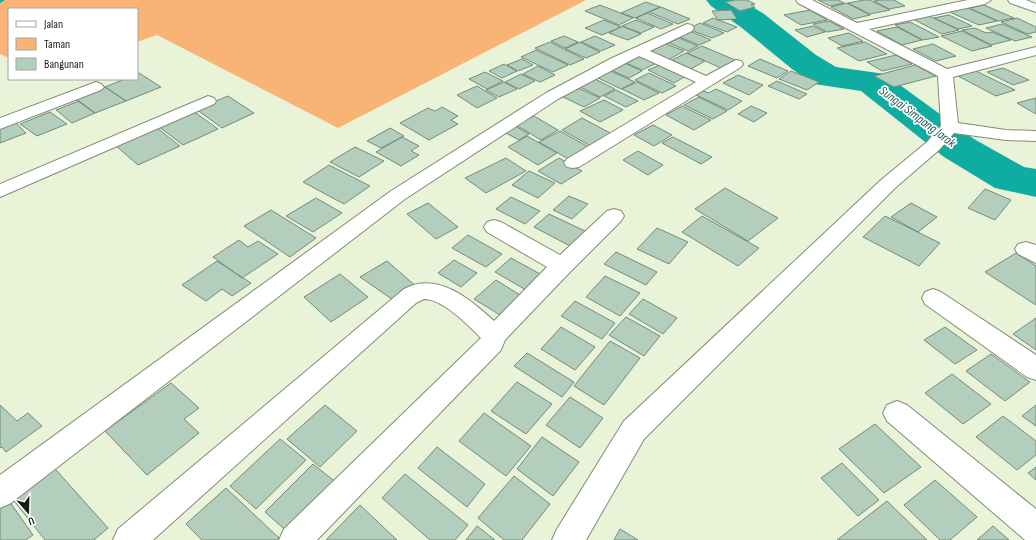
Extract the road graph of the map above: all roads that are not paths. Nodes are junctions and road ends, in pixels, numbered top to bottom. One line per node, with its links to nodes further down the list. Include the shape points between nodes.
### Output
1 (802, 0): 6 (street)
2 (985, 0): 6 (street)
3 (1014, 0): 4 (street)
4 (1036, 8)
5 (687, 28): 7 (street)
6 (855, 28): 10 (street)
7 (639, 51): 11 (street); 26 (street, via 552,96 398,195)
8 (1036, 51): 10 (street)
9 (736, 64): 11 (street)
10 (945, 74): 15 (street)
11 (706, 81): 17 (street)
12 (96, 87): 14 (street)
13 (208, 100): 18 (street)
14 (0, 124)
15 (943, 135): 16 (street); 30 (street, via 888,184 634,430)
16 (1036, 136)
17 (573, 163)
18 (0, 191)
19 (614, 216): 21 (street)
20 (494, 227): 21 (street)
21 (562, 266): 23 (street)
22 (933, 298): 24 (street)
23 (494, 336): 28 (street, via 470,312 436,292 426,290 408,297); 29 (street, via 492,343)
24 (1036, 369)
25 (897, 412): 27 (street)
26 (0, 493)
27 (1036, 528)
28 (129, 540)
29 (295, 540)
30 (568, 540)

